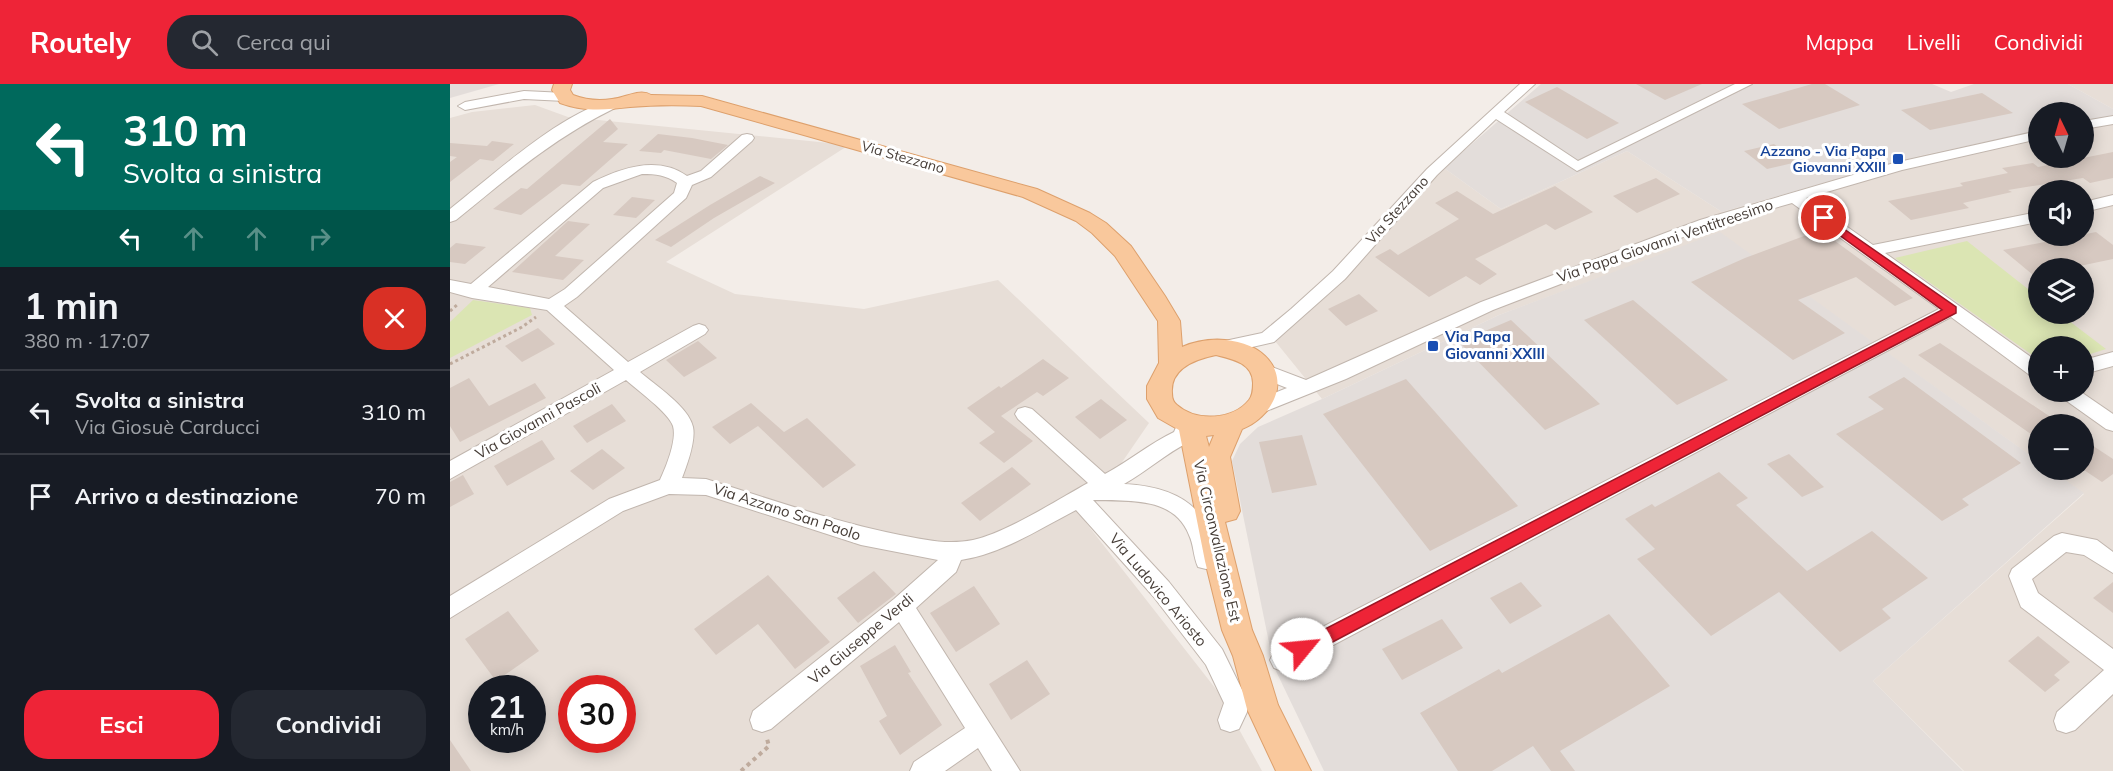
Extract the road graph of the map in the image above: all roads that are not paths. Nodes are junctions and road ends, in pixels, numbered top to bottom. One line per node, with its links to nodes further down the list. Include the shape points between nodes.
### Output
1 (533, 84): 9 (street)
2 (667, 84): 8 (main road)
3 (685, 84): 7 (main road, Via Stezzano)
4 (1528, 84): 11 (street, Via Stezzano)
5 (1745, 84): 11 (street, via 1577,167)
6 (564, 94): 8 (main road, Via Stezzano, via 584,105); 9 (street, via 524,95); 16 (street, via 562,115)
7 (702, 101): 8 (main road, Via Stezzano); 28 (main road, Via Stezzano, via 1030,193 1083,217 1124,251)
8 (618, 103): 16 (street, via 573,123)
9 (465, 106): 10 (street)
10 (450, 110)
11 (1495, 112): 30 (street, Via Stezzano, via 1432,172 1339,275)
12 (2113, 120): 13 (street)
13 (2094, 123)
14 (2028, 137): 18 (street, Via Papa Giovanni Ventitreesimo, via 1899,166)
15 (747, 138): 17 (street, via 705,174)
16 (538, 146): 21 (street)
17 (685, 182): 25 (street, via 666,170 645,170 621,174 598,185); 26 (street, via 681,195 571,293)
18 (1793, 196): 23 (street); 38 (street, Via Papa Giovanni Ventitreesimo, via 1589,266 1487,306)
19 (2113, 200): 20 (street)
20 (2094, 205)
21 (450, 217)
22 (2028, 219): 23 (street)
23 (1871, 251): 27 (street)
24 (450, 286): 25 (street)
25 (472, 292): 26 (street)
26 (552, 305): 37 (street)
27 (1951, 310): 34 (street); 55 (street)
28 (1169, 321): 31 (main road); 33 (main road)
29 (699, 330): 37 (street)
30 (1268, 338): 31 (street, Via Stezzano); 36 (street)
31 (1221, 347): 33 (main road, via 1191,351); 36 (main road, via 1245,353)
32 (2113, 359): 35 (street)
33 (1171, 363): 41 (main road, via 1159,385)
34 (2028, 364)
35 (2094, 364)
36 (1262, 368): 38 (street); 40 (main road, via 1268,382)
37 (626, 372): 47 (street, Via Giovanni Pascoli); 48 (street, via 675,413 683,427 679,461)
38 (1305, 387): 40 (street, Via Papa Giovanni Ventitreesimo)
39 (2082, 402): 45 (street)
40 (1259, 407): 44 (main road)
41 (1165, 408): 43 (main road); 46 (street, via 1169,422)
42 (1025, 414): 49 (street)
43 (1189, 423): 44 (main road, via 1211,427); 46 (street, Via Azzano San Paolo, via 1182,437); 54 (main road, Via Circonvallazione Est, via 1219,561)
44 (1232, 424): 54 (main road, Via Circonvallazione Est, via 1217,457)
45 (2113, 424)
46 (1161, 447): 49 (street, Via Azzano San Paolo, via 1131,470)
47 (450, 471)
48 (668, 486): 50 (street, Via Azzano San Paolo, via 706,487 861,536); 53 (street, Via Azzano San Paolo, via 616,505)
49 (1091, 492): 50 (street, Via Azzano San Paolo, via 1004,538); 54 (street, via 1149,493 1184,509 1198,530 1213,587); 59 (street, Via Ludovico Ariosto, via 1214,657 1236,702)
50 (953, 552): 52 (street, Via Giuseppe Verdi, via 948,565)
51 (2113, 564): 56 (street, via 2090,547 2062,542 2020,576 2029,600)
52 (902, 606): 58 (street, Via Giuseppe Verdi); 61 (street)
53 (450, 608)
54 (1243, 643): 64 (main road, Via Circonvallazione Est, via 1263,709)
55 (1281, 660)
56 (2113, 663)
57 (2113, 678): 60 (street)
58 (762, 720)
59 (1230, 720)
60 (2066, 721)
61 (982, 731): 62 (street); 63 (street)
62 (924, 771)
63 (1007, 771)
64 (1294, 771)

